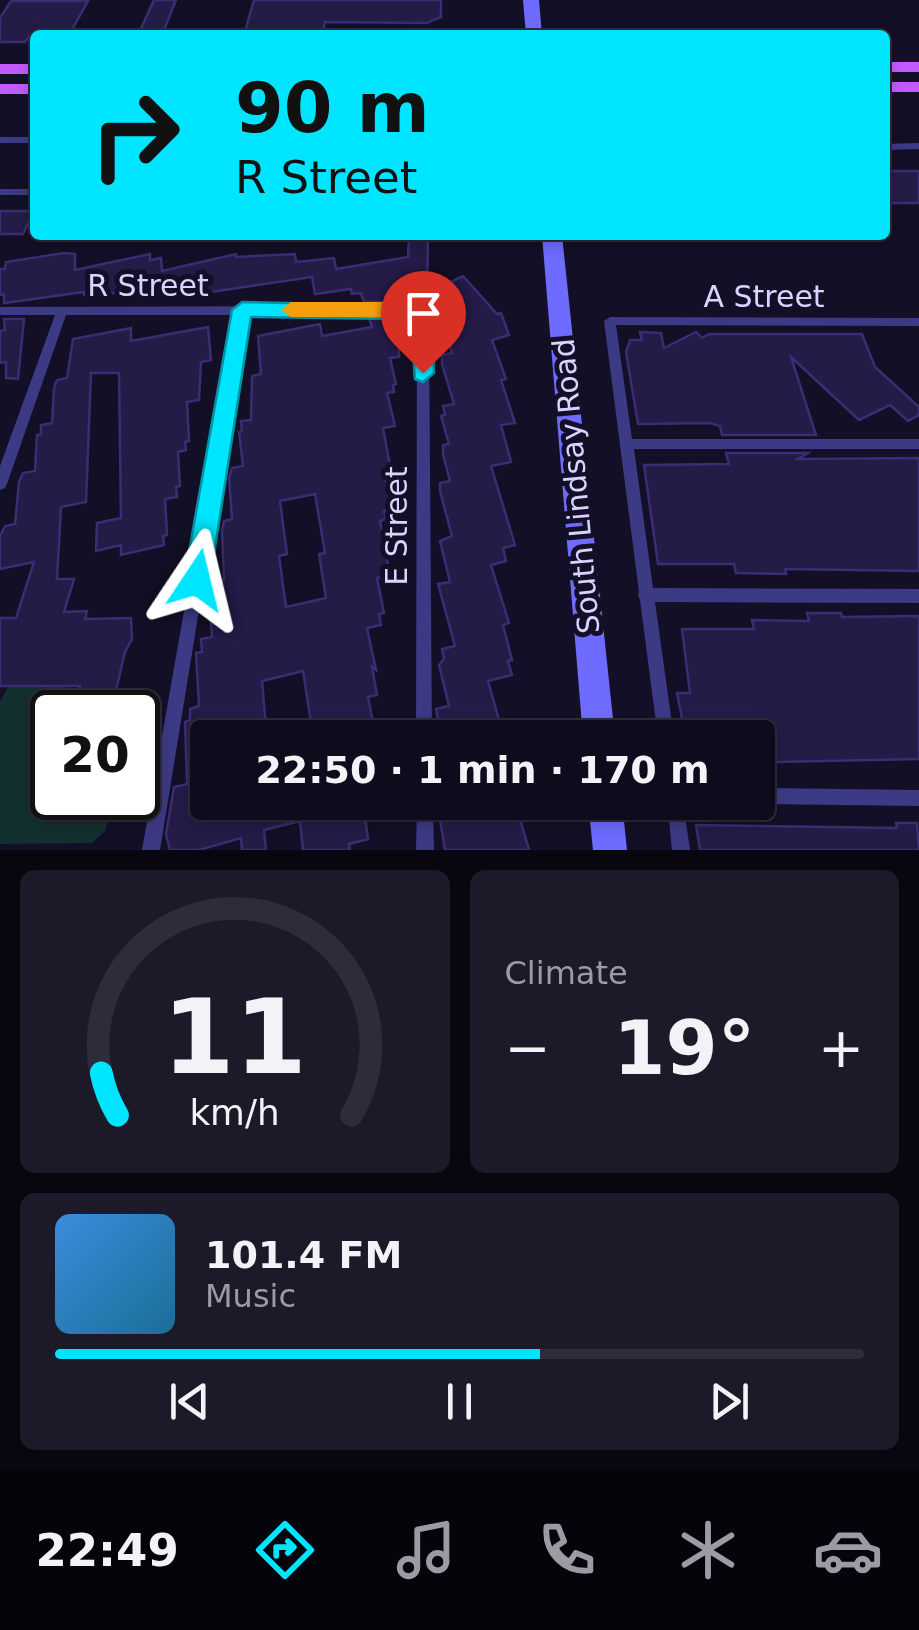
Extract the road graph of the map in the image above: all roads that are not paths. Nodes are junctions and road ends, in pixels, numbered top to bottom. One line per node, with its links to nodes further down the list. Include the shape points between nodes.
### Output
1 (531, 0): 2 (main road)
2 (534, 30)
3 (890, 67): 4 (main road)
4 (919, 67)
5 (0, 70): 6 (main road)
6 (30, 70)
7 (890, 87): 8 (main road)
8 (919, 87)
9 (0, 89): 10 (main road)
10 (30, 89)
11 (0, 140): 12 (lane)
12 (30, 140)
13 (919, 146): 14 (lane)
14 (890, 147)
15 (0, 192): 16 (lane)
16 (30, 192)
17 (552, 240): 29 (main road, South Lindsay Road)
18 (242, 310): 20 (lane, R Street); 21 (lane, R Street, via 391,310); 36 (lane)
19 (0, 311): 20 (lane, R Street)
20 (62, 311): 25 (lane)
21 (415, 316): 28 (lane, E Street, via 423,336)
22 (919, 322): 23 (lane, A Street, via 610,321)
23 (625, 444): 24 (lane); 26 (lane)
24 (919, 444)
25 (0, 484)
26 (645, 595): 27 (lane); 30 (lane)
27 (919, 596)
28 (424, 720)
29 (597, 720)
30 (663, 720)
31 (775, 796): 32 (lane)
32 (919, 798)
33 (424, 820): 37 (lane)
34 (608, 820): 38 (main road)
35 (678, 820): 39 (lane)
36 (152, 850)
37 (425, 850)
38 (610, 850)
39 (682, 850)

